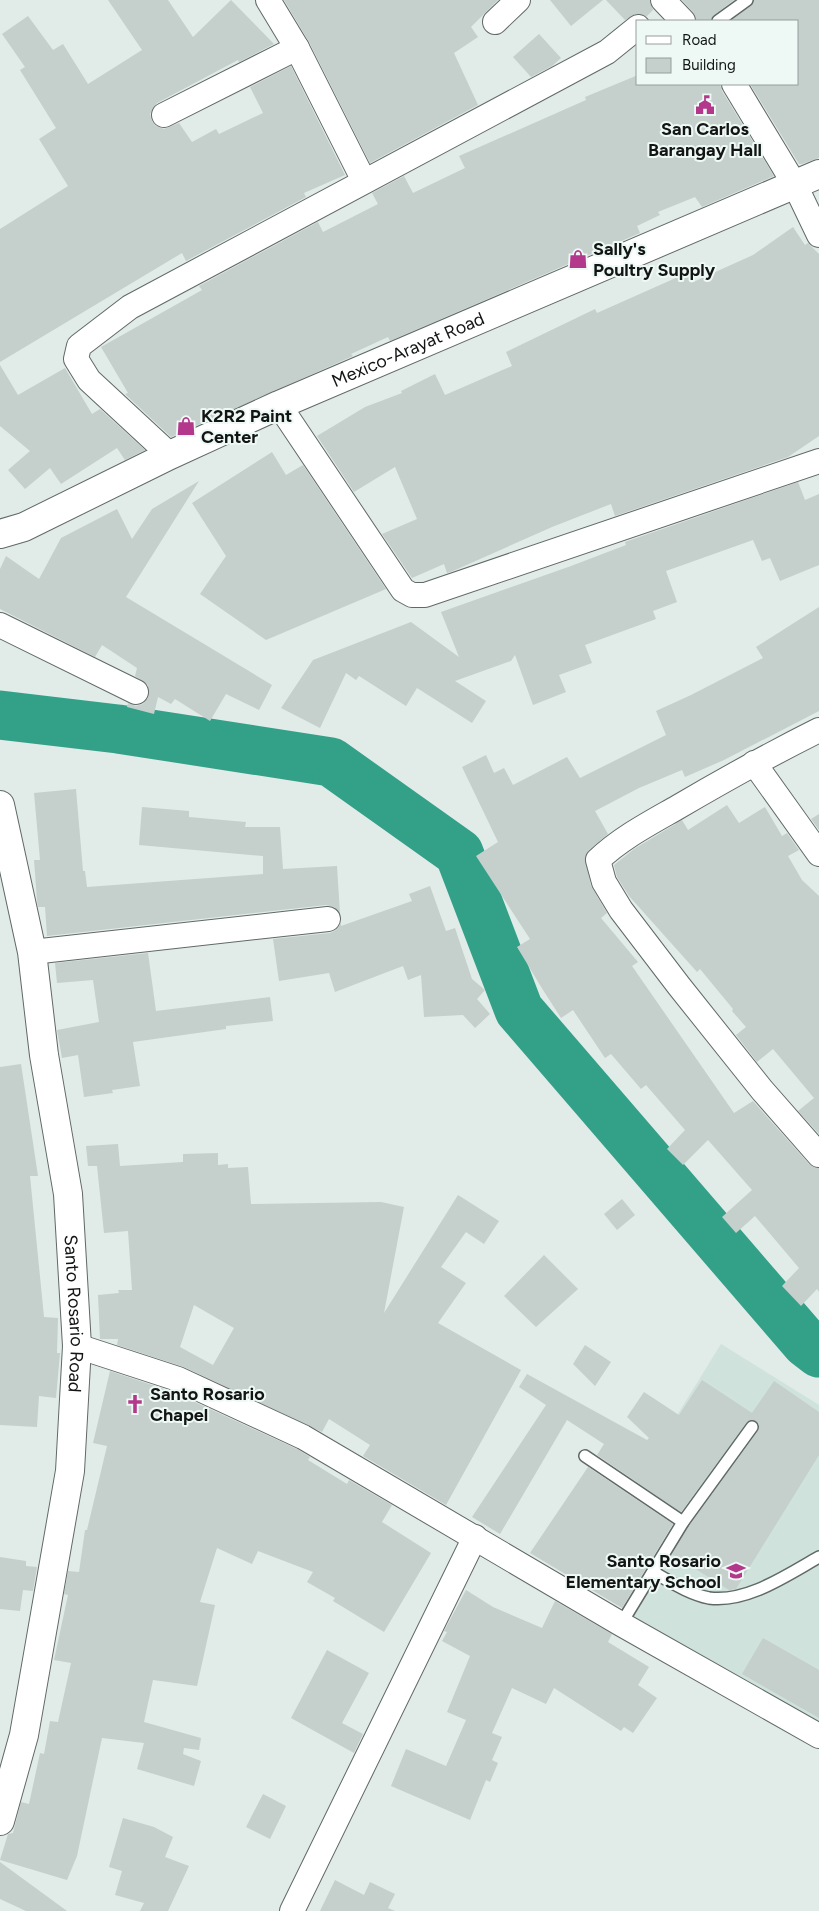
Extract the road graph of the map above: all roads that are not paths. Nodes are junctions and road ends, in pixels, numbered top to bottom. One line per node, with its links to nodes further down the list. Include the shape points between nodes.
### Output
1 (268, 0): 10 (street)
2 (518, 0): 8 (street)
3 (747, 0): 7 (lane)
4 (665, 2): 5 (street); 6 (street)
5 (646, 20)
6 (682, 20)
7 (719, 20)
8 (495, 22)
9 (636, 29): 14 (street, via 607,52)
10 (297, 48): 12 (street); 14 (street)
11 (735, 85): 13 (street)
12 (164, 115)
13 (807, 179): 15 (street); 16 (street, Mexico-Arayat Road)
14 (364, 181): 17 (street, via 130,307 79,346 76,359 89,380)
15 (819, 235)
16 (279, 405): 17 (street, Mexico-Arayat Road); 18 (street, via 403,590 412,595 425,595)
17 (170, 455): 19 (street, Mexico-Arayat Road, via 24,527)
18 (819, 461)
19 (0, 534)
20 (0, 625): 21 (street)
21 (136, 692)
22 (819, 730): 23 (street)
23 (754, 763): 25 (street); 28 (street, via 620,841 598,860 604,882 621,910 738,1060)
24 (0, 805): 27 (street, Santo Rosario Road)
25 (819, 854)
26 (328, 919): 27 (street)
27 (32, 952): 29 (street, Santo Rosario Road, via 44,1055 68,1194)
28 (819, 1156)
29 (77, 1346): 33 (street, via 178,1379 303,1437); 38 (street, Santo Rosario Road, via 67,1490 24,1735)
30 (752, 1428): 32 (lane)
31 (585, 1456): 32 (lane)
32 (683, 1522): 35 (lane)
33 (475, 1537): 36 (street); 39 (street)
34 (819, 1557): 35 (lane, via 768,1585 735,1596 709,1598 685,1590)
35 (653, 1572): 36 (lane)
36 (621, 1624): 37 (street)
37 (819, 1736)
38 (0, 1821)
39 (292, 1911)

